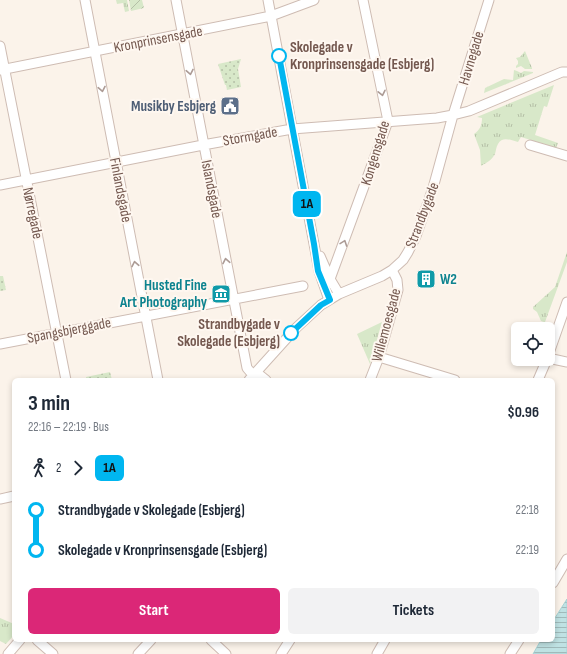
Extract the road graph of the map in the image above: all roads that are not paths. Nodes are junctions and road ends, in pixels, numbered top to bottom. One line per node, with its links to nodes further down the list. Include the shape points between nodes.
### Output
1 (84, 0): 10 (street, Finlandsgade)
2 (176, 0): 8 (street, Islandsgade)
3 (268, 0): 7 (street)
4 (314, 0): 7 (street, Kronprinsensgade)
5 (363, 0): 14 (street, Kongensgade, one-way to 14)
6 (489, 0): 13 (street, Havnegade)
7 (271, 16): 8 (street, Kronprinsensgade); 15 (street)
8 (182, 34): 10 (street, Kronprinsensgade); 16 (street, Islandsgade, one-way to 16)
9 (0, 46): 11 (street, Nørregade)
10 (94, 51): 11 (street, Kronprinsensgade); 19 (street, Finlandsgade, one-way to 19)
11 (2, 69): 20 (street, Nørregade)
12 (567, 72): 13 (street, Stormgade)
13 (453, 116): 14 (street, Stormgade); 23 (street, Strandbygade, via 433,188 416,236 403,260)
14 (388, 121): 15 (street, Stormgade); 24 (street, Kongensgade, one-way to 14)
15 (292, 129): 16 (street, Stormgade); 22 (street)
16 (203, 145): 19 (street, Stormgade); 27 (street, Islandsgade, one-way to 16)
17 (530, 145): 18 (street)
18 (567, 156)
19 (116, 162): 20 (street, Stormgade); 30 (street, Finlandsgade, one-way to 19)
20 (26, 180): 21 (street, Stormgade); 31 (street, Nørregade)
21 (0, 185)
22 (314, 244): 24 (street); 28 (street, via 318,271)
23 (392, 270): 26 (street, Strandbygade); 34 (street, Willemoesgade, via 398,290)
24 (330, 280): 26 (street)
25 (303, 286): 27 (street, Spangsbjerggade)
26 (339, 294): 28 (street, Strandbygade)
27 (234, 299): 30 (street, Spangsbjerggade); 38 (street, Islandsgade, via 247,368)
28 (330, 300): 38 (street, Strandbygade, via 296,328)
29 (567, 302): 32 (street)
30 (146, 316): 31 (street, Spangsbjerggade); 40 (street, Finlandsgade)
31 (57, 333): 33 (street, Spangsbjerggade); 39 (street, Nørregade)
32 (555, 337)
33 (0, 344)
34 (379, 357): 41 (street, Willemoesgade); 42 (street)
35 (555, 359): 36 (street)
36 (567, 362)
37 (544, 366): 43 (street)
38 (253, 375)
39 (66, 378)
40 (158, 378)
41 (371, 378)
42 (448, 378)
43 (539, 378)
44 (12, 496): 45 (street)
45 (0, 499)
46 (567, 559): 47 (street)
47 (555, 580)
48 (18, 642): 55 (street)
49 (39, 642): 56 (street)
50 (149, 642): 57 (street)
51 (213, 642): 58 (street)
52 (289, 642): 59 (street)
53 (384, 642): 60 (street)
54 (518, 642): 61 (street)
55 (8, 654)
56 (53, 654)
57 (138, 654)
58 (226, 654)
59 (281, 654)
60 (377, 654)
61 (510, 654)

